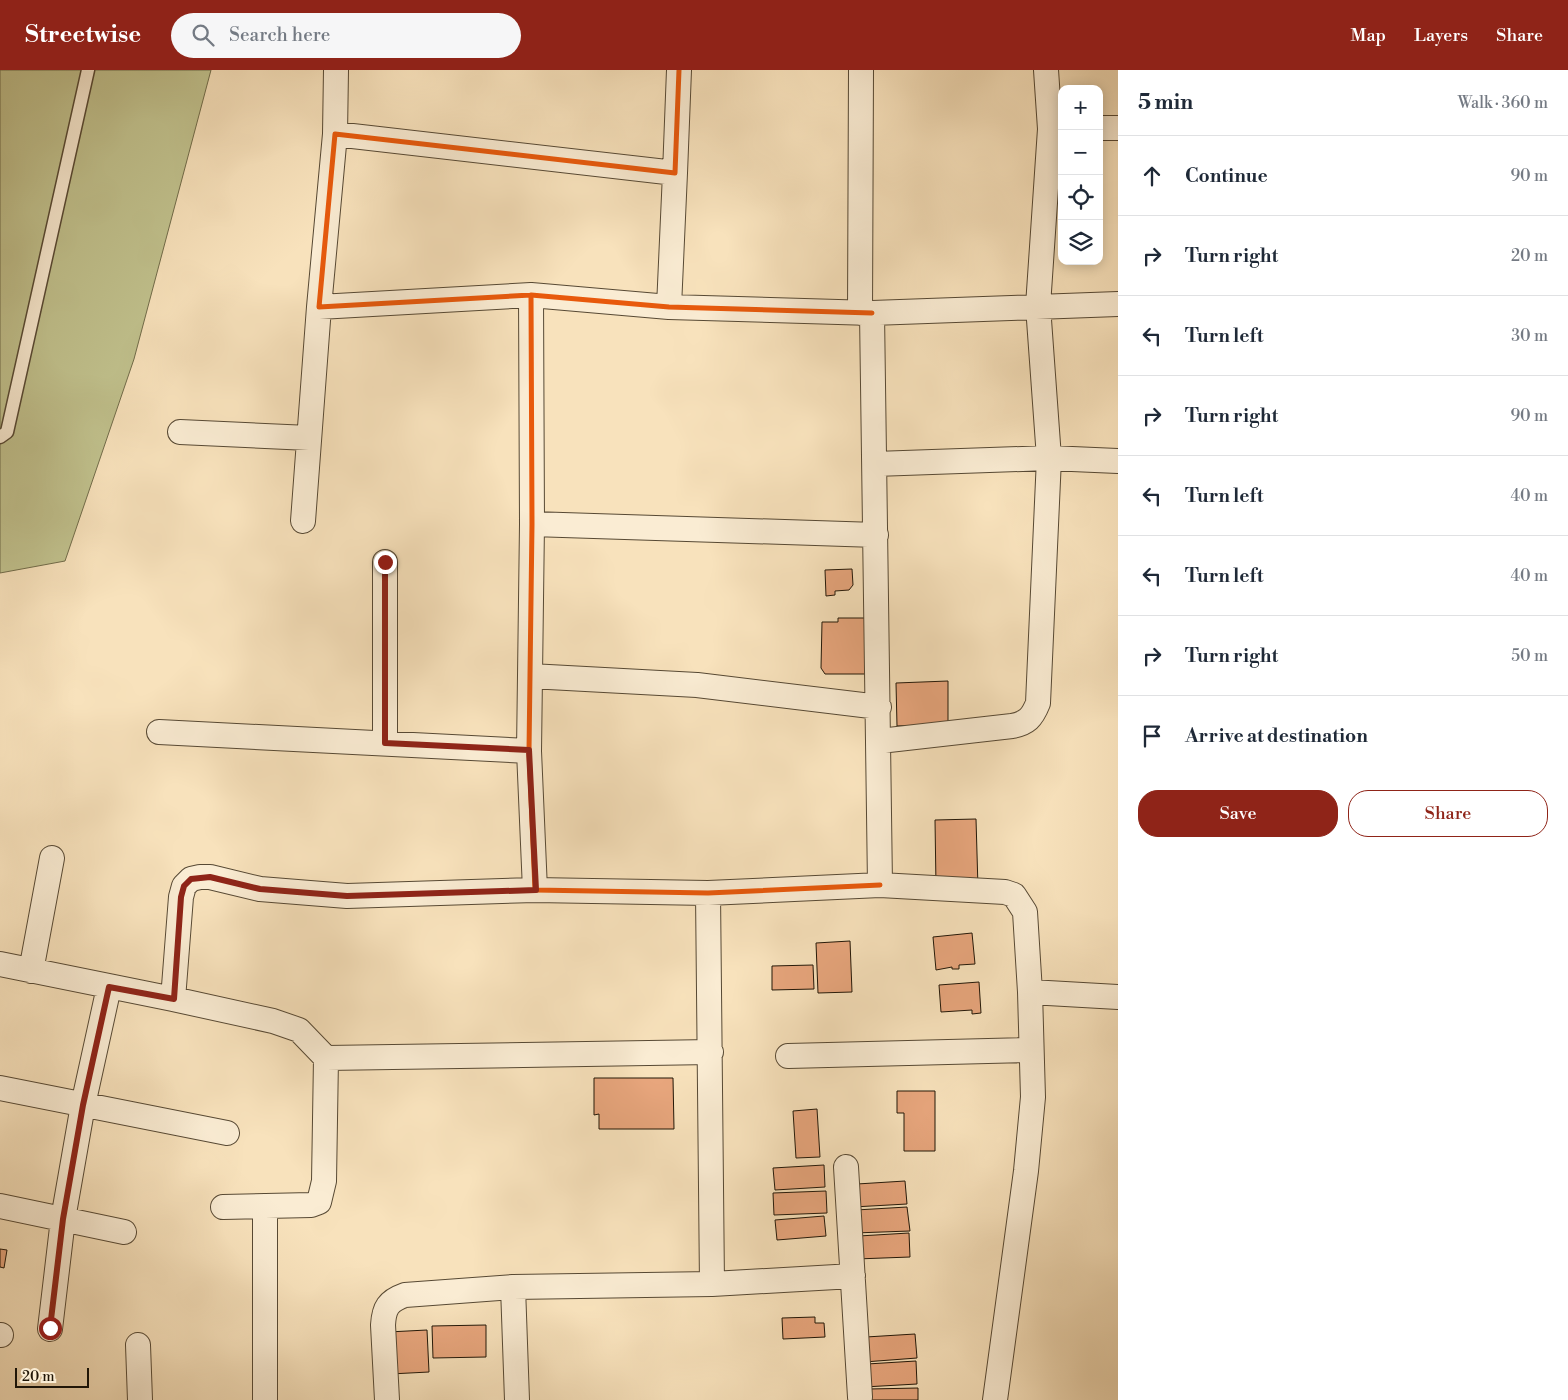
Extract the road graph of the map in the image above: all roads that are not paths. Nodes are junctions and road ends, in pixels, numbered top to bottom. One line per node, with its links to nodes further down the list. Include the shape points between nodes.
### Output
1 (88, 70): 18 (lane, via 7,432)
2 (336, 70): 9 (street)
3 (679, 70): 10 (street)
4 (861, 70): 16 (street)
5 (1046, 70): 6 (street)
6 (1056, 128): 14 (street)
7 (1103, 128): 8 (street)
8 (1118, 128)
9 (335, 134): 10 (street); 15 (street)
10 (675, 173): 13 (street)
11 (532, 295): 13 (street); 15 (street); 24 (street)
12 (1118, 304): 14 (street)
13 (669, 306): 16 (street)
14 (1038, 306): 16 (street); 20 (street)
15 (319, 307): 19 (street)
16 (866, 313): 22 (street)
17 (180, 432): 19 (street)
18 (0, 437)
19 (309, 438): 23 (street)
20 (1050, 458): 21 (street); 22 (street); 30 (street, via 1038,703 1034,714 1027,723 1012,726)
21 (1118, 460)
22 (875, 464): 25 (street)
23 (303, 522)
24 (532, 524): 25 (street); 27 (street)
25 (876, 535): 28 (street)
26 (385, 562): 31 (street)
27 (530, 676): 28 (street, via 697,685); 32 (street)
28 (879, 707): 30 (street)
29 (159, 732): 31 (street)
30 (880, 741): 34 (street)
31 (385, 743): 32 (street)
32 (529, 750): 35 (street)
33 (52, 858): 38 (street)
34 (880, 885): 36 (street); 40 (street, via 1014,895 1025,912)
35 (536, 890): 36 (street); 42 (street, via 347,896 260,889 210,877 191,879 184,886 181,897)
36 (708, 893): 44 (street)
37 (0, 964): 38 (street)
38 (31, 971): 39 (street)
39 (109, 987): 42 (street); 48 (street)
40 (1030, 992): 41 (street); 43 (street)
41 (1118, 997)
42 (174, 999): 46 (street, via 299,1030)
43 (1031, 1050): 45 (street); 66 (street, via 1033,1097 1026,1171)
44 (711, 1052): 46 (street); 57 (street)
45 (788, 1056)
46 (326, 1058): 52 (street, via 323,1194 319,1202 311,1205)
47 (0, 1088): 48 (street)
48 (83, 1105): 49 (street); 54 (street)
49 (227, 1133)
50 (846, 1167): 56 (street)
51 (0, 1206): 54 (street)
52 (265, 1206): 53 (street); 63 (street)
53 (222, 1207)
54 (63, 1219): 55 (street); 59 (street)
55 (124, 1232)
56 (853, 1276): 57 (street); 61 (street)
57 (712, 1284): 58 (street)
58 (513, 1287): 64 (street, via 405,1295 394,1299 384,1313 383,1325); 65 (street)
59 (50, 1328)
60 (138, 1345): 62 (street)
61 (860, 1397)
62 (140, 1400)
63 (265, 1400)
64 (387, 1400)
65 (517, 1400)
66 (996, 1400)

